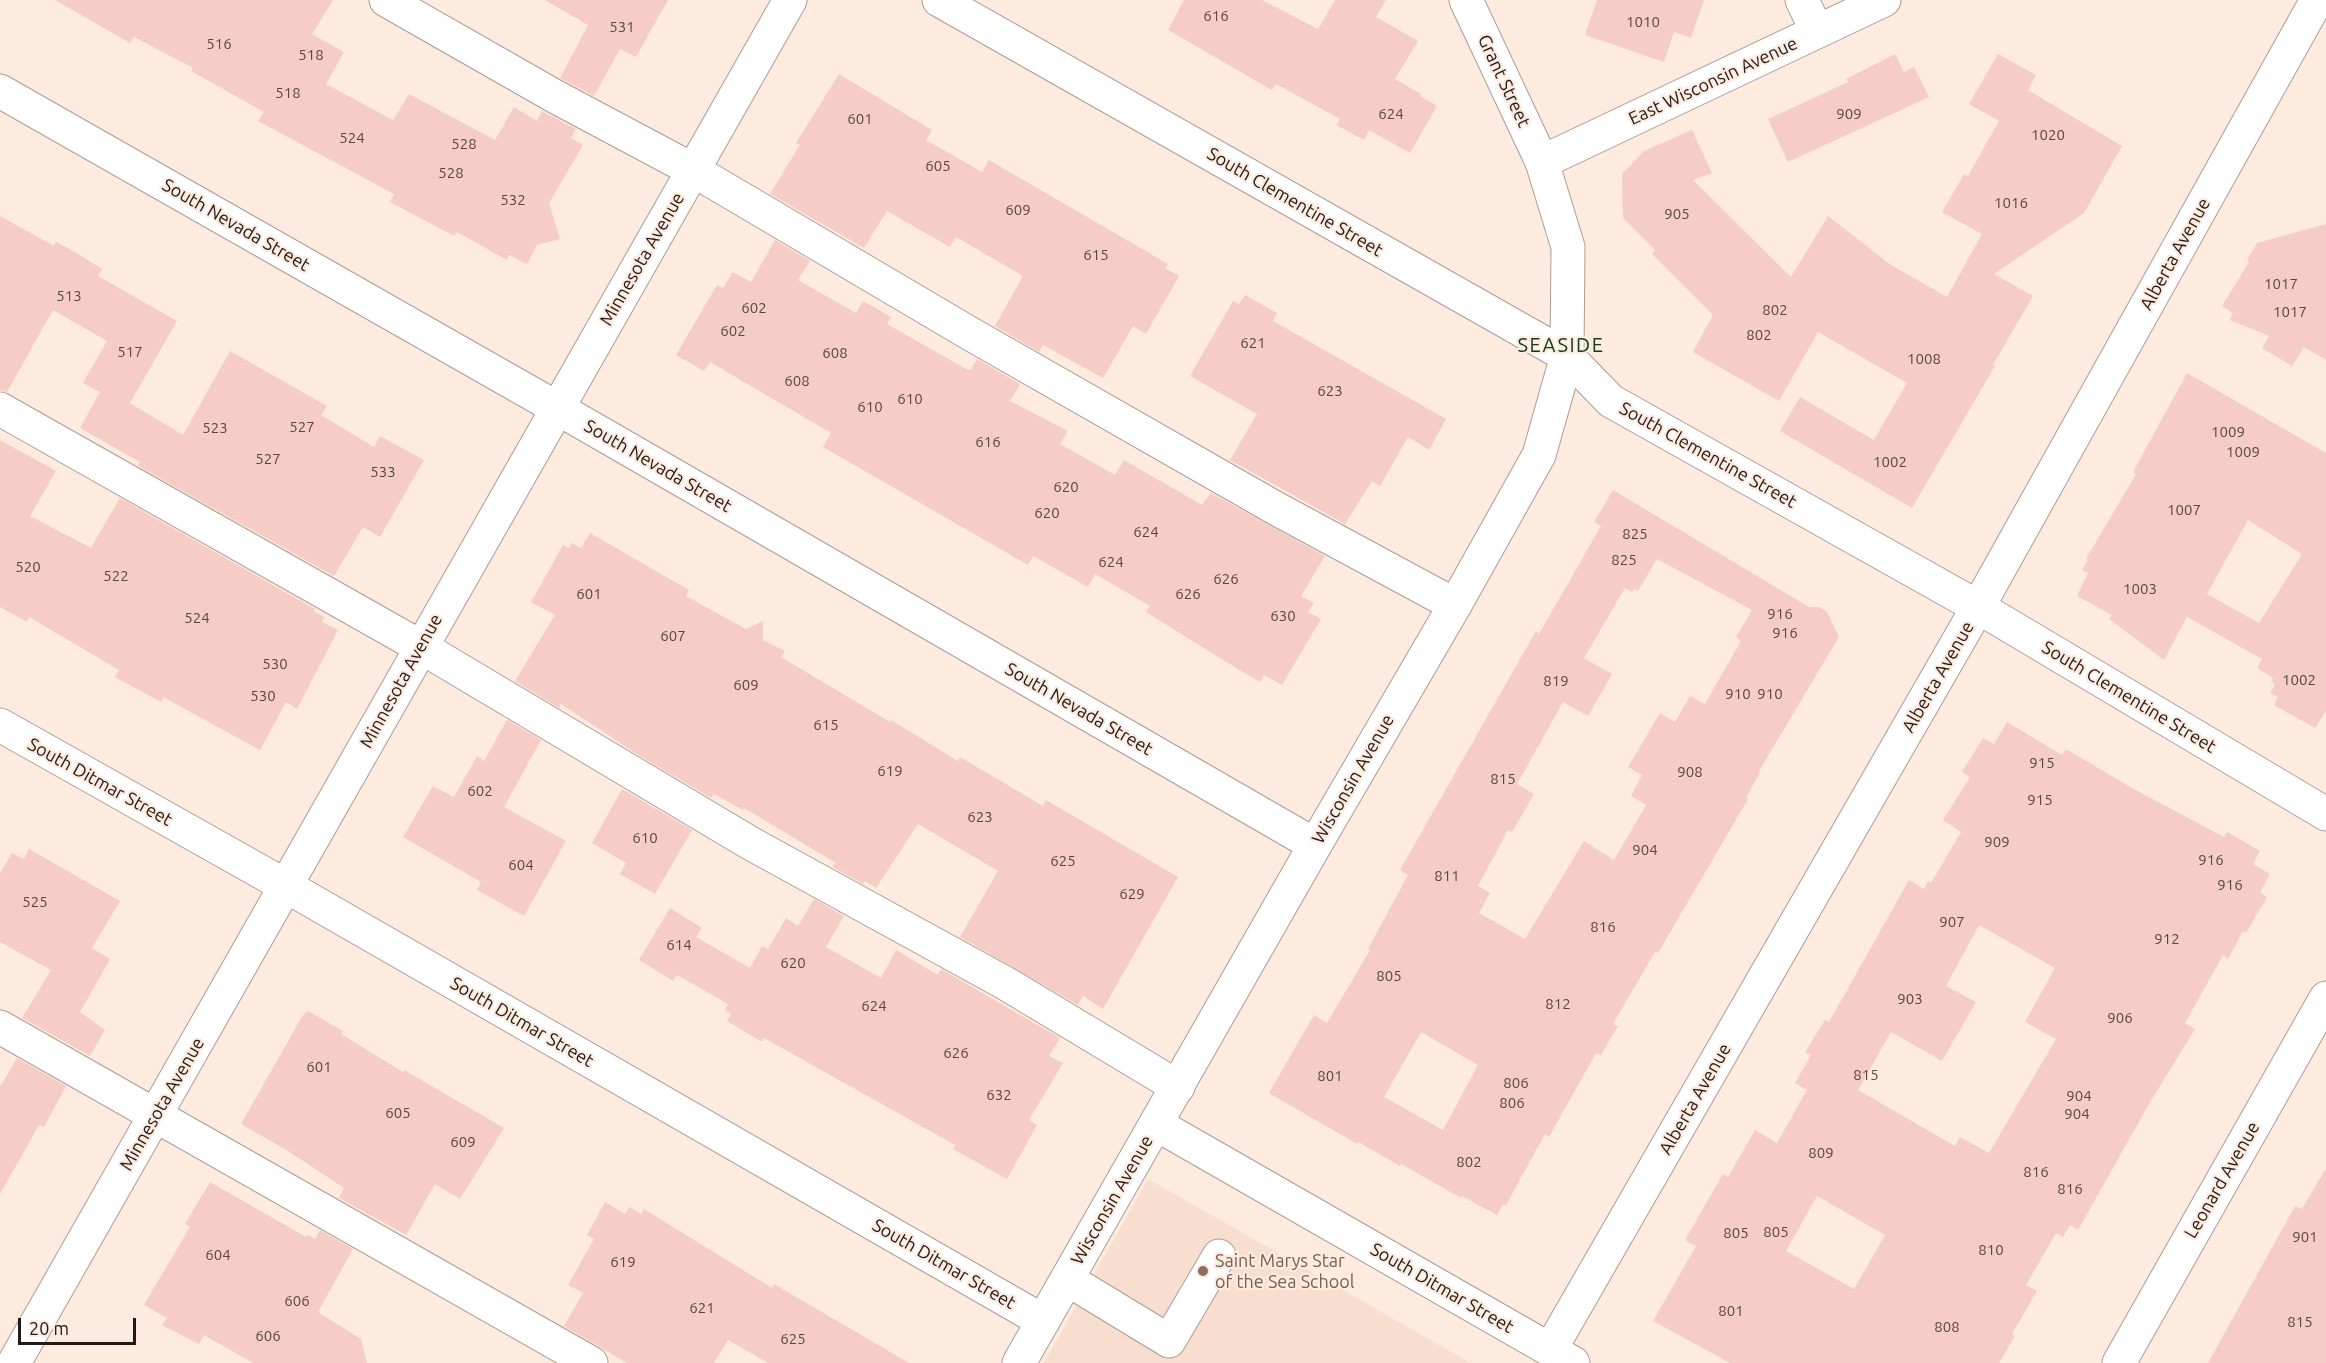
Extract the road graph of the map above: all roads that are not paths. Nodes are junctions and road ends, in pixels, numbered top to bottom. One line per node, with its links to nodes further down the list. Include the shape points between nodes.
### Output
1 (386, 0): 11 (street)
2 (790, 0): 11 (street, Minnesota Avenue)
3 (939, 0): 12 (street, South Clementine Street)
4 (1466, 0): 10 (street, Grant Street)
5 (1802, 0): 8 (street)
6 (1884, 0): 8 (street, East Wisconsin Avenue)
7 (2317, 0): 16 (street, Alberta Avenue)
8 (1816, 31): 10 (street, East Wisconsin Avenue)
9 (0, 91): 13 (street, South Nevada Street)
10 (1542, 162): 12 (street, Wisconsin Avenue, via 1568,247)
11 (693, 170): 13 (street, Minnesota Avenue); 15 (street, via 1256,497)
12 (1567, 356): 15 (street, Wisconsin Avenue, via 1539,455); 16 (street, South Clementine Street, via 1611,401)
13 (557, 408): 17 (street, Minnesota Avenue); 20 (street, South Nevada Street)
14 (0, 409): 17 (street)
15 (1455, 605): 20 (street, Wisconsin Avenue)
16 (1978, 607): 19 (street, South Clementine Street); 32 (street, Alberta Avenue)
17 (421, 647): 21 (street, Minnesota Avenue); 24 (street, via 750,843 1005,983)
18 (0, 725): 21 (street, South Ditmar Street)
19 (2326, 814)
20 (1315, 845): 24 (street, Wisconsin Avenue)
21 (286, 886): 25 (street, Minnesota Avenue); 29 (street, South Ditmar Street)
22 (2326, 998): 35 (street, Leonard Avenue)
23 (0, 1027): 25 (street)
24 (1178, 1087): 26 (street, Wisconsin Avenue)
25 (155, 1116): 31 (street, Minnesota Avenue); 33 (street)
26 (1156, 1124): 28 (street, Wisconsin Avenue); 32 (street, South Ditmar Street)
27 (1219, 1256): 30 (street)
28 (1067, 1279): 29 (street, Wisconsin Avenue); 30 (street)
29 (1043, 1321): 34 (street, Wisconsin Avenue)
30 (1163, 1352)
31 (17, 1356)
32 (1562, 1357)
33 (591, 1363)
34 (1019, 1363)
35 (2119, 1363)

